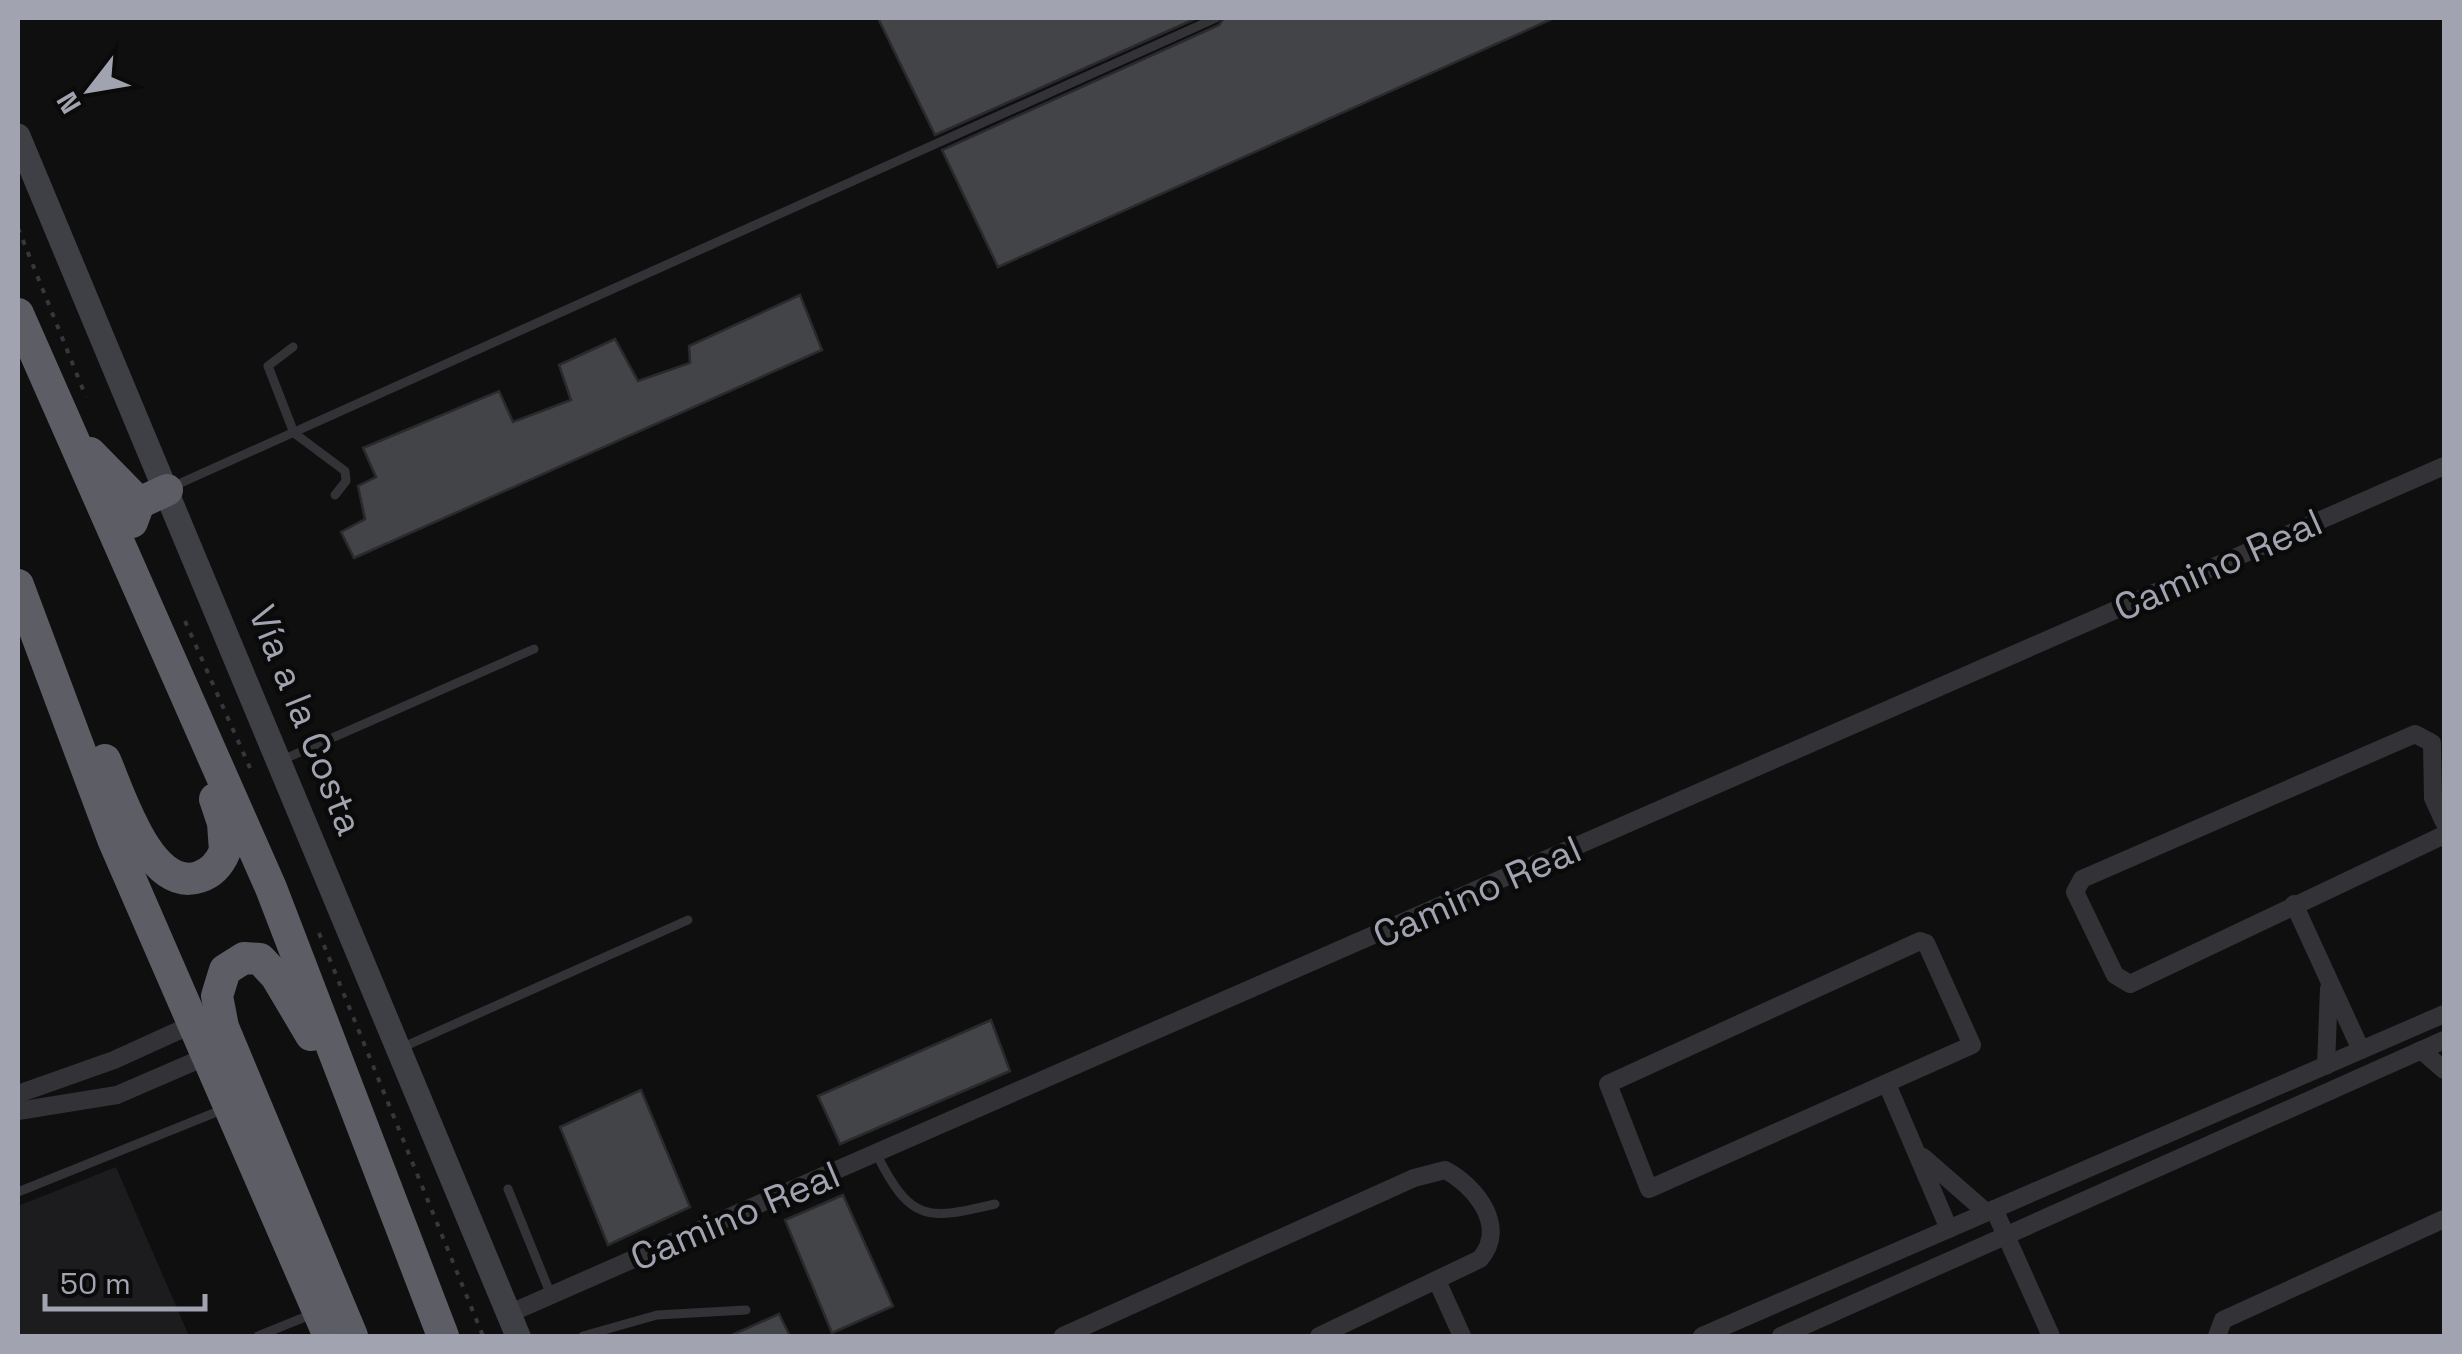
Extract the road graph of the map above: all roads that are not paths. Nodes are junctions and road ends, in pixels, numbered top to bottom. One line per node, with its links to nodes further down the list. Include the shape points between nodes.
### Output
1 (1216, 18): 6 (lane)
2 (18, 136): 8 (street, Vía a la Costa)
3 (18, 314): 5 (highway)
4 (292, 347): 6 (lane, via 268,366)
5 (64, 418): 8 (highway, via 100,466); 10 (highway)
6 (294, 433): 8 (lane); 9 (lane, via 344,471 346,481)
7 (2444, 466): 38 (street, Camino Real)
8 (153, 496): 10 (highway, via 130,532); 15 (street, Vía a la Costa)
9 (335, 496)
10 (130, 576): 13 (highway)
11 (18, 585): 12 (highway)
12 (34, 629): 13 (highway, via 150,854 169,874 194,878 221,861 224,824); 22 (highway)
13 (155, 631): 36 (highway, via 271,888)
14 (534, 648): 15 (lane)
15 (279, 761): 24 (street, Vía a la Costa)
16 (2444, 822): 18 (street, via 2433,798 2432,743 2415,734 2082,879 2074,892 2114,975 2130,984)
17 (2444, 835): 18 (street)
18 (2294, 904): 20 (street)
19 (688, 920): 24 (lane)
20 (2329, 982): 25 (street); 29 (street)
21 (2444, 1014): 25 (street)
22 (191, 1025): 27 (highway); 28 (street)
23 (2444, 1040): 26 (street)
24 (398, 1049): 50 (street, Vía a la Costa)
25 (2361, 1050): 29 (street)
26 (2421, 1050): 30 (street); 45 (street)
27 (204, 1057): 32 (street); 34 (highway)
28 (114, 1060): 32 (street); 33 (street)
29 (2326, 1066): 42 (street)
30 (2444, 1070)
31 (1887, 1084): 31 (street, via 1972,1045 1920,941 1608,1084 1654,1190); 37 (street)
32 (126, 1092): 35 (street)
33 (18, 1094)
34 (226, 1108): 40 (lane); 49 (highway)
35 (18, 1111)
36 (368, 1134): 52 (highway, via 276,976 260,959 234,962 218,982 223,1027); 53 (highway)
37 (1916, 1152): 42 (street); 44 (street)
38 (877, 1155): 41 (lane, via 918,1211 939,1218); 47 (street, Camino Real)
39 (508, 1188): 47 (lane)
40 (18, 1192)
41 (995, 1204)
42 (1990, 1210): 44 (street); 45 (street)
43 (2444, 1219): 61 (street, via 2223,1320)
44 (1949, 1229): 58 (street)
45 (2007, 1238): 59 (street); 60 (street)
46 (1438, 1283): 55 (street, via 1491,1246 1492,1225 1481,1203 1465,1180 1444,1170); 56 (street); 57 (street)
47 (551, 1295): 50 (street, Camino Real)
48 (746, 1310): 54 (lane, via 657,1315)
49 (320, 1324): 51 (lane)
50 (513, 1325)
51 (258, 1336)
52 (352, 1336)
53 (443, 1336)
54 (583, 1336)
55 (1063, 1336)
56 (1319, 1336)
57 (1462, 1336)
58 (1702, 1336)
59 (1781, 1336)
60 (2051, 1336)
61 (2217, 1336)

